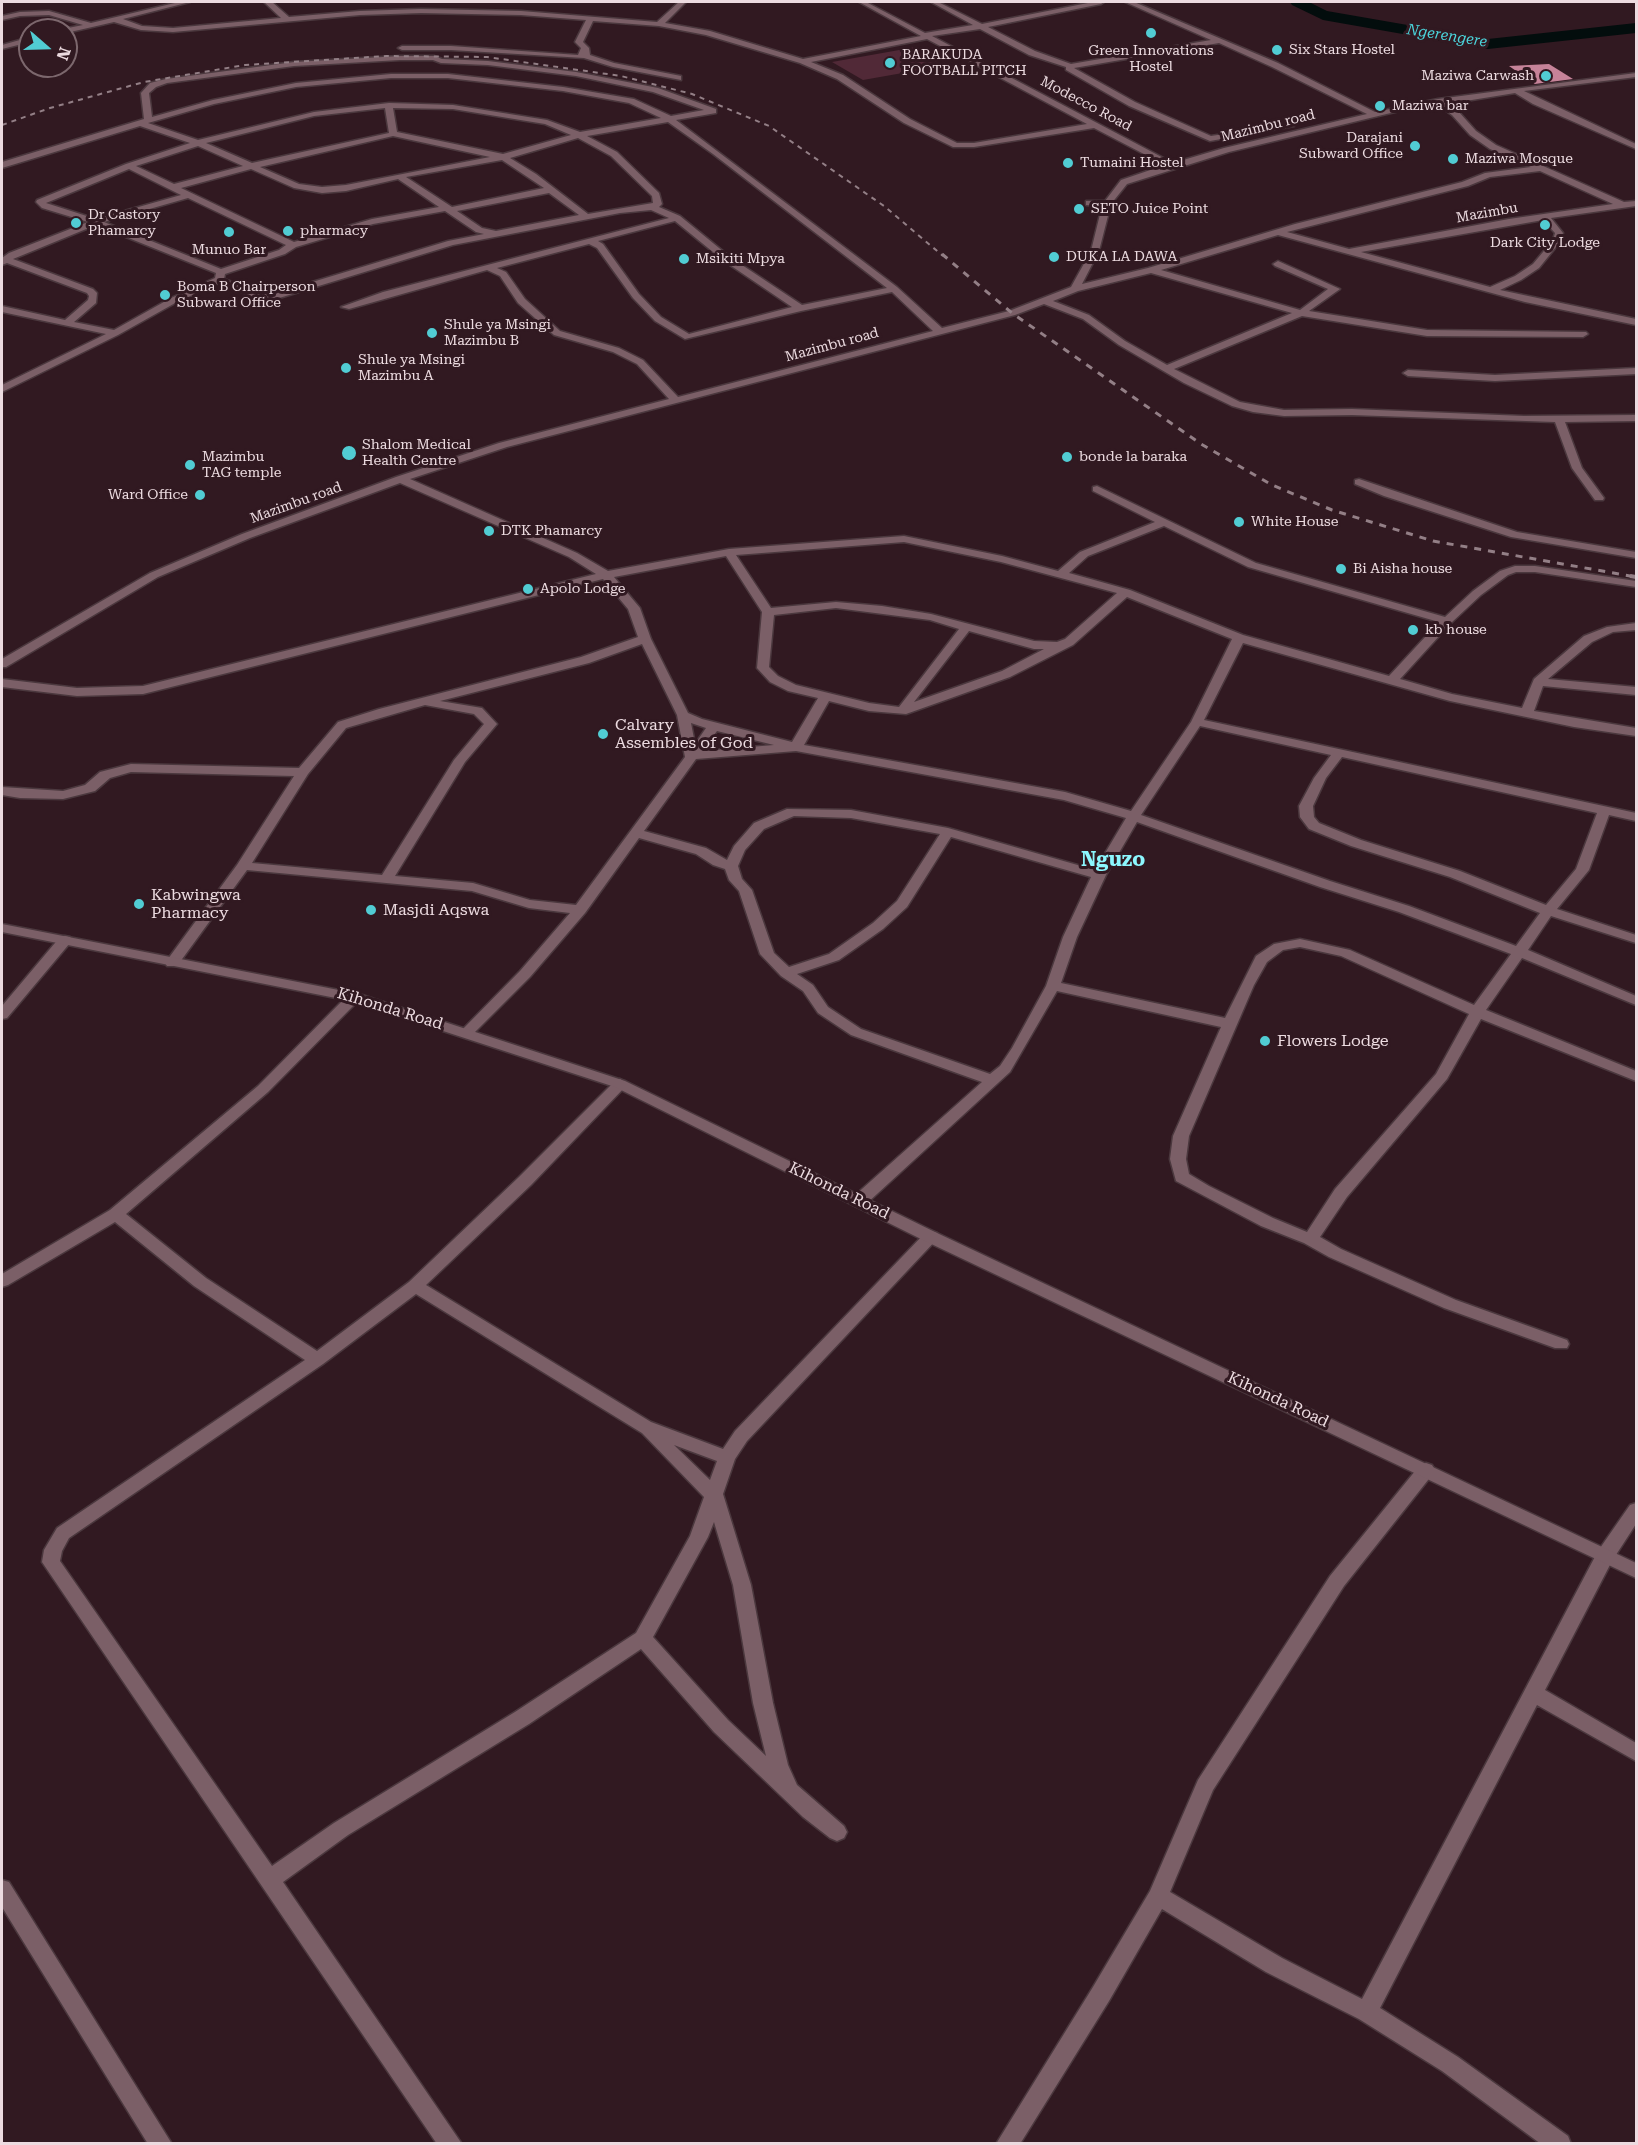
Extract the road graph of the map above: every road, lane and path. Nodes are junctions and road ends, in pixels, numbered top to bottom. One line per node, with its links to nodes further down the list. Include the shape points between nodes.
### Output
1 (186, 2): 15 (street)
2 (268, 2): 10 (street)
3 (413, 2): 11 (street)
4 (683, 2): 18 (street)
5 (861, 2): 22 (street, Modecco Road)
6 (934, 2): 20 (street)
7 (1101, 2): 20 (street)
8 (1130, 2): 23 (street)
9 (529, 7): 12 (street)
10 (280, 11): 16 (street); 17 (street)
11 (421, 11): 12 (street); 16 (street)
12 (521, 13): 14 (street)
13 (2, 18): 19 (street, via 49,14)
14 (591, 19): 18 (street); 27 (street, via 579,42 585,48)
15 (114, 20): 17 (street, via 165,30); 19 (street)
16 (288, 20): 17 (street)
17 (259, 22)
18 (659, 24): 28 (street, via 707,33)
19 (91, 25): 21 (street)
20 (981, 26): 22 (street); 29 (street, via 1032,53)
21 (78, 28)
22 (926, 36): 28 (street); 39 (street, Modecco Road)
23 (1220, 41): 29 (street); 35 (street)
24 (18, 43): 25 (street)
25 (2, 47)
26 (393, 48): 27 (street, via 574,57)
27 (584, 54): 31 (street, via 613,65)
28 (803, 61): 39 (street, via 840,77 907,121 956,145)
29 (1071, 66): 35 (street, via 1132,104 1213,139)
30 (1636, 75): 32 (street, Mazimbu road)
31 (678, 78)
32 (1516, 90): 33 (street, Mazimbu road); 43 (street)
33 (1438, 101): 36 (street, Mazimbu road); 49 (street, via 1493,147)
34 (389, 105): 40 (street); 41 (street, via 442,106 530,118); 42 (street, via 314,114)
35 (1361, 110): 36 (street)
36 (1374, 115): 46 (street, Mazimbu road)
37 (668, 118): 38 (street, via 632,101 552,88 448,76 391,76 296,85 213,102); 38 (street, via 713,111 655,90 586,75 488,63 400,58 294,64 153,84 145,93); 41 (street); 74 (street)
38 (144, 122): 42 (street); 45 (street)
39 (1097, 125): 46 (street, Modecco Road)
40 (393, 134): 44 (street); 48 (street)
41 (579, 135): 44 (street); 58 (street, via 628,166 656,195 658,204)
42 (198, 143): 47 (street); 48 (street)
43 (1636, 147)
44 (503, 157): 50 (street); 52 (street)
45 (2, 165)
46 (1170, 165): 55 (street, Mazimbu road, via 1124,182)
47 (129, 166): 51 (street); 63 (street, via 40,202)
48 (252, 166): 50 (street, via 297,186 322,190); 51 (street)
49 (1542, 168): 56 (street); 65 (street, via 1488,175)
50 (399, 176): 59 (street)
51 (173, 188): 53 (street)
52 (549, 190): 59 (street); 60 (street)
53 (189, 195): 63 (street); 67 (street)
54 (1089, 203): 55 (street)
55 (1107, 204): 75 (street, Mazimbu road, via 1095,251)
56 (1622, 204): 57 (street, Mazimbu); 62 (street, Mazimbu)
57 (1636, 204)
58 (652, 207): 60 (street); 61 (street)
59 (448, 209): 64 (street, via 482,231); 67 (street, via 372,222)
60 (585, 216): 64 (street)
61 (677, 218): 66 (street); 79 (street, via 735,265)
62 (1545, 218): 68 (street, Mazimbu); 76 (street, via 1559,233 1557,240 1536,266)
63 (96, 222): 69 (street); 73 (street)
64 (499, 232): 73 (street, via 422,251 284,294 257,295)
65 (1277, 232): 68 (street); 72 (street)
66 (591, 242): 71 (street); 79 (street, via 600,246 658,319 688,338)
67 (293, 245): 73 (street)
68 (1346, 252): 76 (street)
69 (5, 257): 83 (street, via 94,295 93,301)
70 (1278, 264): 81 (street, via 1335,289)
71 (489, 268): 78 (street); 91 (street, via 503,274 521,301 557,333 616,350 640,362)
72 (1150, 270): 75 (street); 81 (street)
73 (220, 276): 85 (street)
74 (894, 289): 79 (street); 84 (street)
75 (1075, 289): 77 (street, Mazimbu road)
76 (1491, 290): 82 (street)
77 (1045, 301): 84 (street, Mazimbu road); 87 (street, via 1086,317)
78 (346, 307)
79 (800, 308)
80 (2, 309): 83 (street)
81 (1300, 313): 86 (street, via 1427,333); 87 (street)
82 (1636, 321)
83 (68, 322): 85 (street)
84 (939, 331): 91 (street, Mazimbu road)
85 (116, 333): 90 (street)
86 (1583, 334)
87 (1167, 368): 93 (street, via 1236,404 1272,412)
88 (1636, 371): 89 (street, via 1495,378)
89 (1408, 373)
90 (2, 386)
91 (675, 399): 94 (street, Mazimbu road, via 503,445)
92 (1636, 418): 93 (street)
93 (1559, 419): 97 (street, via 1577,468)
94 (400, 479): 101 (street, via 573,555); 112 (street, Mazimbu road, via 154,575)
95 (1359, 482): 100 (street, via 1515,535)
96 (1097, 489): 98 (street)
97 (1599, 498)
98 (1164, 522): 102 (street, via 1084,554); 106 (street, via 1252,565)
99 (729, 552): 101 (street); 102 (street, via 904,539); 105 (street)
100 (1636, 555)
101 (606, 574): 110 (street, via 634,608); 115 (street, via 142,690 78,692)
102 (1060, 575): 104 (street)
103 (1636, 584): 106 (street, via 1515,569 1492,582)
104 (1126, 592): 109 (street); 111 (street, via 1069,642)
105 (768, 612): 107 (street, via 836,605 911,614); 117 (street, via 763,668 792,688)
106 (1447, 621): 113 (street)
107 (966, 627): 111 (street, via 1034,645); 119 (street)
108 (1636, 627): 114 (street, via 1611,629 1588,639)
109 (1239, 638): 113 (street); 122 (street)
110 (645, 639): 118 (street, via 585,660); 121 (street)
111 (1058, 646): 119 (street, via 1006,674)
112 (2, 664)
113 (1392, 680): 120 (street, via 1450,697)
114 (1538, 682): 116 (street); 120 (street)
115 (2, 683)
116 (1636, 691)
117 (825, 697): 119 (street); 125 (street)
118 (425, 702): 128 (street, via 342,725); 138 (street, via 478,711 491,724 460,760)
119 (902, 711)
120 (1527, 712): 124 (street)
121 (683, 715): 123 (street); 127 (street)
122 (1197, 722): 126 (street); 131 (street)
123 (714, 726): 125 (street); 127 (street)
124 (1636, 732)
125 (796, 747): 127 (street); 131 (street, via 1065,796)
126 (1339, 752): 130 (street); 140 (street, via 1306,806 1307,817 1314,826 1455,874)
127 (691, 756): 134 (street)
128 (303, 772): 129 (street, via 131,768 105,775 90,788 63,795); 135 (street)
129 (2, 791)
130 (1605, 810): 132 (street); 140 (street, via 1582,870)
131 (1133, 816): 137 (street); 144 (street)
132 (1636, 817)
133 (948, 832): 136 (street, via 851,814 792,812 759,826); 137 (street); 146 (street, via 902,904 878,926 834,957)
134 (635, 833): 136 (street, via 701,851); 139 (street)
135 (243, 866): 138 (street); 145 (street)
136 (730, 866): 146 (street, via 745,890 767,954)
137 (1099, 875): 147 (street, via 1070,937)
138 (386, 879): 139 (street, via 473,887 529,904)
139 (580, 910): 153 (street, via 525,974)
140 (1548, 911): 142 (street); 144 (street)
141 (2, 928): 143 (street, Kihonda Road)
142 (1636, 939)
143 (65, 940): 145 (street, Kihonda Road); 151 (street)
144 (1520, 952): 149 (street); 150 (street)
145 (172, 963): 148 (street, Kihonda Road)
146 (786, 973): 155 (street, via 808,988 823,1010 856,1032)
147 (1053, 986): 152 (street); 155 (street, via 1019,1048)
148 (354, 997): 153 (street, Kihonda Road); 158 (street, via 263,1089)
149 (1636, 1001)
150 (1478, 1012): 152 (street, via 1345,953 1300,943 1279,947 1261,959); 154 (street); 160 (street, via 1442,1076 1341,1193)
151 (2, 1015)
152 (1230, 1024): 160 (street, via 1181,1136 1178,1159 1182,1177 1228,1203)
153 (466, 1033): 156 (street, Kihonda Road)
154 (1636, 1076)
155 (992, 1080): 157 (street)
156 (620, 1084): 157 (street, Kihonda Road); 162 (street)
157 (859, 1201): 159 (street, Kihonda Road)
158 (116, 1214): 161 (street); 164 (street, via 200,1282)
159 (931, 1237): 166 (street, via 741,1436); 167 (street, Kihonda Road)
160 (1310, 1239): 163 (street, via 1450,1304)
161 (2, 1281)
162 (416, 1286): 164 (street); 165 (street)
163 (1561, 1344)
164 (317, 1360): 177 (street, via 63,1533 52,1550 51,1562)
165 (645, 1427): 166 (street); 168 (street)
166 (727, 1458): 168 (street)
167 (1425, 1470): 170 (street, Kihonda Road); 179 (street, via 1337,1581 1205,1786)
168 (715, 1496): 172 (street, via 699,1537); 175 (street, via 742,1585 763,1703 778,1765)
169 (1636, 1510): 170 (street)
170 (1605, 1556): 171 (street, Kihonda Road); 173 (street)
171 (1636, 1571)
172 (643, 1638): 175 (street, via 721,1726); 177 (street)
173 (1533, 1693): 174 (street); 180 (street)
174 (1636, 1753)
175 (789, 1791): 176 (street)
176 (837, 1832)
177 (270, 1878): 182 (street)
178 (2, 1889): 181 (street)
179 (1158, 1896): 180 (street, via 1274,1965); 183 (street)
180 (1367, 2012): 184 (street, via 1450,2064)
181 (161, 2144)
182 (451, 2144)
183 (1007, 2144)
184 (1560, 2144)

